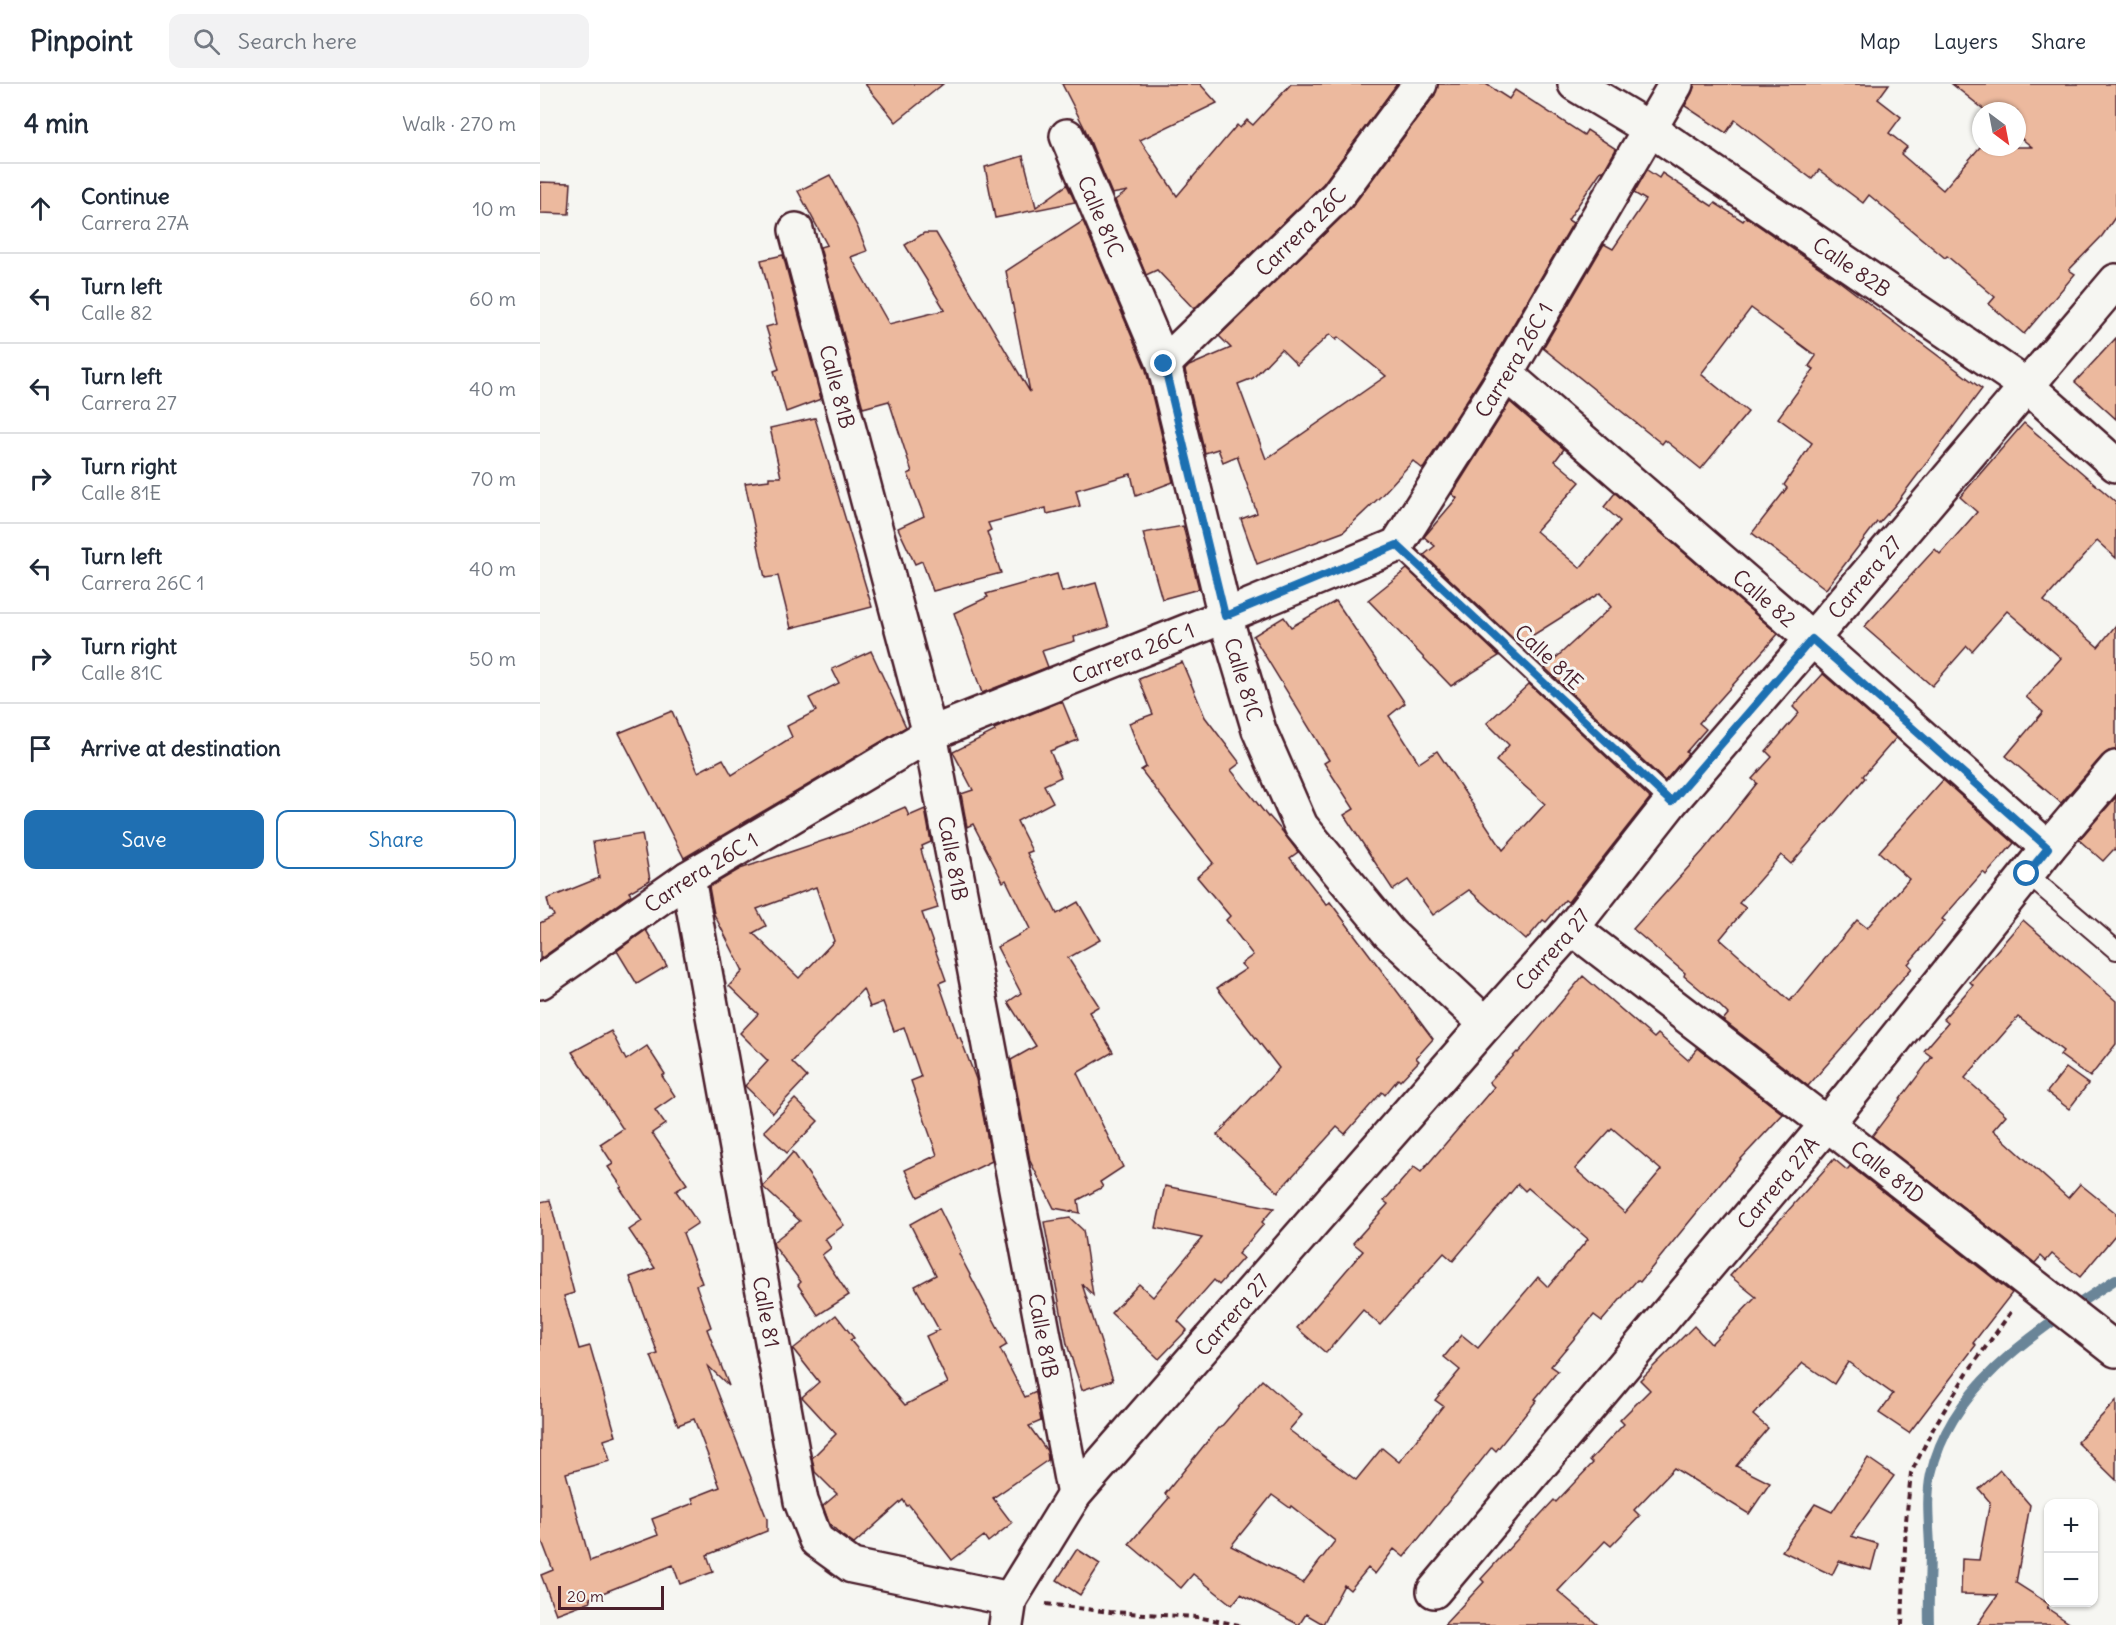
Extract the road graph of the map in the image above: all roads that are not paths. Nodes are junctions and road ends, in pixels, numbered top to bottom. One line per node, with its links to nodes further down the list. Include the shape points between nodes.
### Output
1 (1420, 84): 8 (street, Carrera 26C, via 1337,196)
2 (1575, 84): 4 (street, Calle 82B)
3 (1676, 84): 4 (street, Carrera 26C 1)
4 (1650, 129): 9 (street, Carrera 26C 1); 10 (street, Calle 82B)
5 (1067, 136): 8 (street, Calle 81C)
6 (796, 230): 15 (street, Calle 81B)
7 (2116, 281): 10 (street, Carrera 27)
8 (1164, 364): 13 (street, Calle 81C)
9 (1506, 374): 12 (street, Carrera 26C 1); 14 (street, Calle 82)
10 (2027, 386): 11 (street, Calle 82B); 14 (street, Carrera 27)
11 (2116, 465)
12 (1397, 545): 13 (street, Carrera 26C 1); 17 (lane, Calle 81E)
13 (1225, 616): 15 (street, Carrera 26C 1); 24 (street, Calle 81C, via 1258,730 1301,826 1389,933)
14 (1812, 639): 17 (street, Carrera 27); 18 (street, Calle 82)
15 (930, 734): 20 (street, Carrera 26C 1); 27 (street, Calle 81B)
16 (2116, 768): 18 (street, Carrera 27A)
17 (1671, 802): 21 (street, Carrera 27)
18 (2048, 848): 19 (street, Carrera 27A)
19 (2027, 874): 22 (lane); 25 (street, Carrera 27A)
20 (688, 878): 23 (street, Carrera 26C 1); 29 (street, Calle 81, via 801,1502 816,1540 852,1566)
21 (1572, 928): 24 (street, Carrera 27); 25 (street, Calle 81D)
22 (2116, 950)
23 (540, 982)
24 (1485, 1024): 27 (street, Carrera 27)
25 (1827, 1124): 26 (street, Calle 81D); 28 (street, Carrera 27A)
26 (2116, 1350)
27 (1074, 1495): 29 (street, Carrera 27)
28 (1434, 1591)
29 (1008, 1612)

